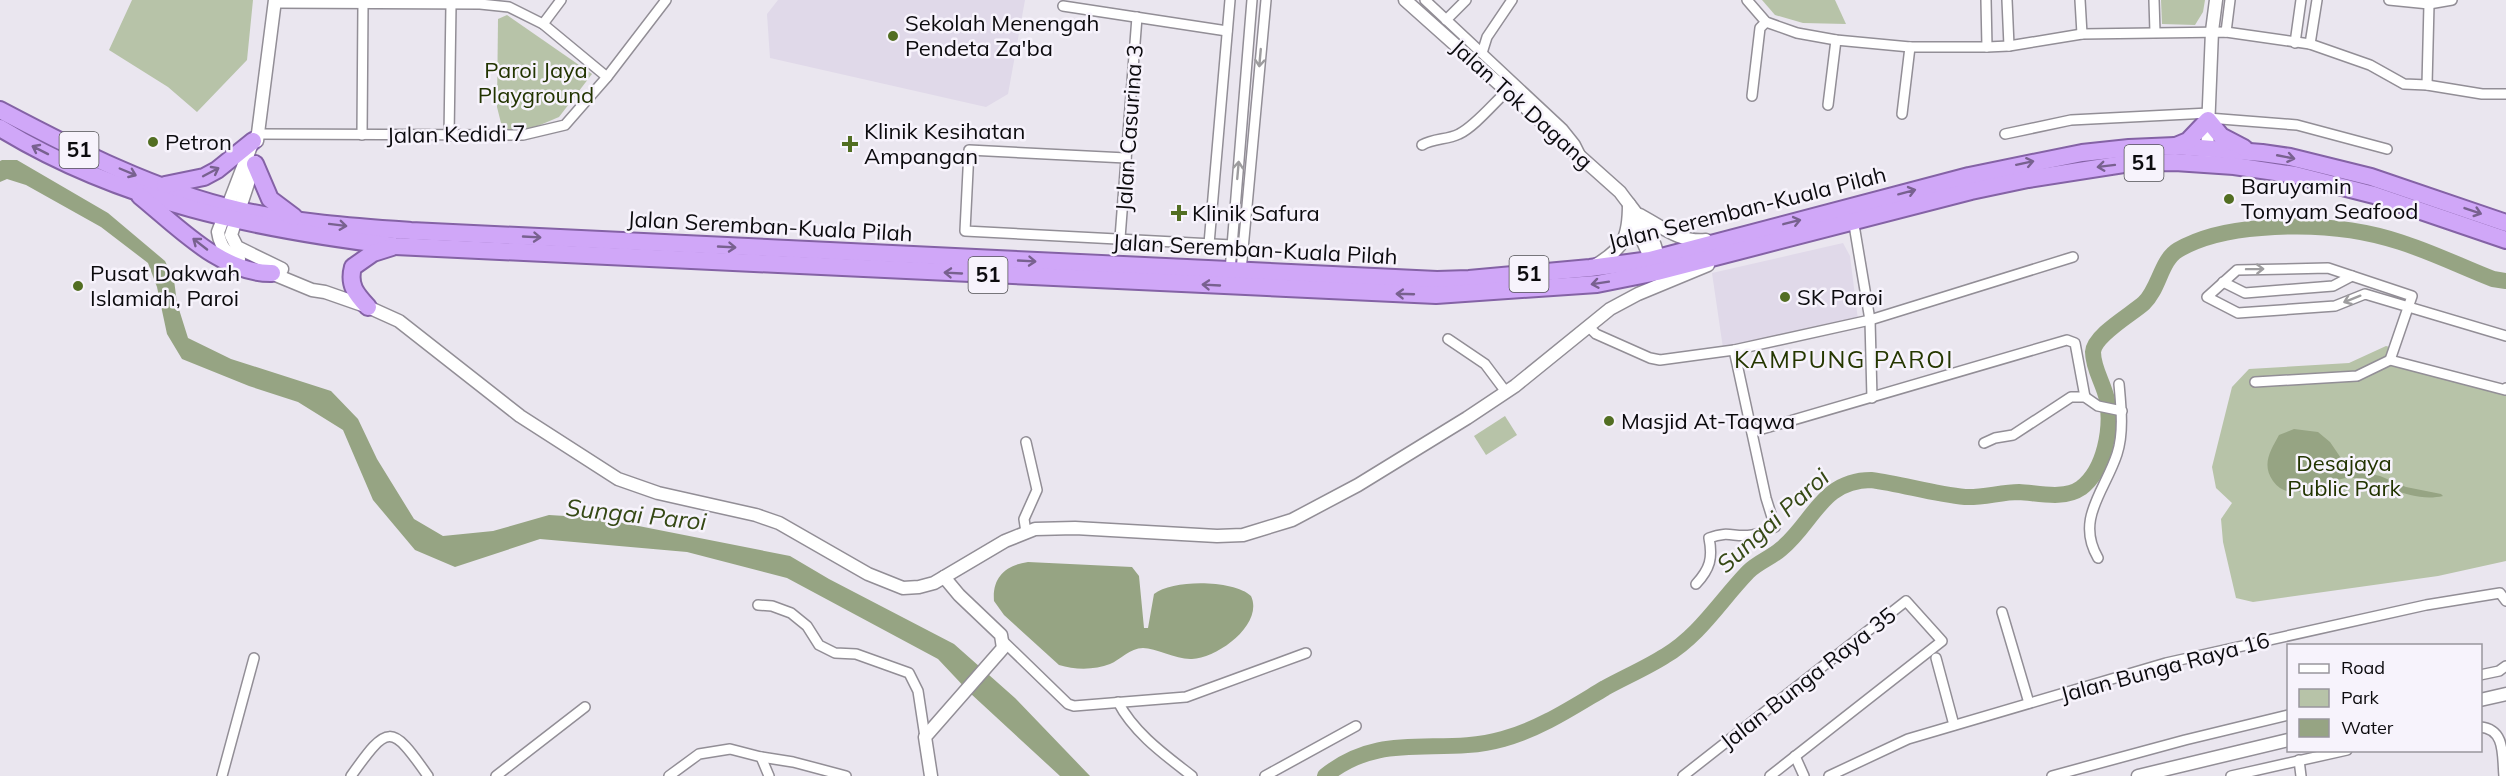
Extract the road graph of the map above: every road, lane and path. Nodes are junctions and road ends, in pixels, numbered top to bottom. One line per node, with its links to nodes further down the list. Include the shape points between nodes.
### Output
1 (561, 0): 29 (street)
2 (666, 0): 42 (street, Jalan Kedidi 7)
3 (1230, 0): 30 (street)
4 (1252, 0): 75 (street, one-way to 4)
5 (1266, 0): 80 (street, one-way to 80)
6 (1406, 0): 44 (street, Jalan Tok Dagang)
7 (1425, 0): 27 (street)
8 (1466, 0): 27 (street)
9 (1512, 0): 41 (street, via 1487,37)
10 (1747, 0): 28 (street)
11 (1986, 0): 40 (street)
12 (2007, 0): 38 (street)
13 (2080, 0): 34 (street)
14 (2154, 0): 32 (street)
15 (2216, 0): 31 (street)
16 (2230, 0): 33 (street)
17 (2301, 0): 36 (street)
18 (2317, 0): 37 (street)
19 (2389, 0): 23 (street)
20 (2452, 0): 23 (street)
21 (275, 2): 22 (street); 55 (street)
22 (363, 4): 24 (street); 53 (street)
23 (2429, 4): 43 (street)
24 (451, 5): 29 (street, via 508,7); 54 (street)
25 (1063, 6): 26 (street)
26 (1137, 17): 30 (street); 61 (street, Jalan Casurina 3)
27 (1446, 20): 41 (street)
28 (1766, 22): 35 (street); 46 (street, via 1760,28)
29 (543, 24): 42 (street)
30 (1227, 31): 73 (street)
31 (2212, 31): 32 (street); 33 (street); 50 (street)
32 (2156, 32): 34 (street)
33 (2226, 32): 36 (street)
34 (2082, 34): 38 (street)
35 (1836, 40): 39 (street); 47 (street)
36 (2295, 43): 37 (street)
37 (2310, 44): 43 (street, via 2370,65 2404,84)
38 (2009, 46): 40 (street)
39 (1910, 47): 40 (street); 49 (street)
40 (1988, 47)
41 (1482, 53): 62 (street, via 1563,129)
42 (607, 77): 54 (street, Jalan Kedidi 7, via 565,125 523,135)
43 (2427, 85): 45 (street)
44 (1506, 92): 56 (street, via 1461,133); 62 (street, Jalan Tok Dagang)
45 (2506, 94)
46 (1752, 96)
47 (1828, 105)
48 (0, 110): 64 (highway, Jalan Seremban-Kuala Pilah / 51, one-way to 64)
49 (1902, 114)
50 (2208, 117): 52 (street, via 2071,120); 57 (highway, via 2188,141); 58 (street, via 2297,125); 59 (highway, via 2221,136 2237,146); 60 (street)
51 (0, 128): 65 (highway, Jalan Seremban-Kuala Pilah / 51, one-way to 51, via 70,165)
52 (2005, 134)
53 (362, 135): 54 (street, Jalan Kedidi 7); 55 (street, Jalan Kedidi 7)
54 (449, 136)
55 (255, 138): 63 (street); 64 (highway, one-way to 55, via 204,177); 67 (street)
56 (1422, 145)
57 (2175, 146): 60 (highway, Jalan Seremban-Kuala Pilah / 51); 68 (highway, Jalan Seremban-Kuala Pilah / 51, one-way to 57, via 1969,176 2038,161 2082,153)
58 (2387, 149)
59 (2262, 153): 60 (highway, Jalan Seremban-Kuala Pilah / 51); 70 (highway, Jalan Seremban-Kuala Pilah / 51, one-way to 70, via 2371,177)
60 (2206, 156): 68 (highway, Jalan Seremban-Kuala Pilah / 51, one-way to 68, via 2082,169); 72 (highway, Jalan Seremban-Kuala Pilah / 51, via 2374,195)
61 (1126, 158): 71 (street, Jalan Casurina 3); 71 (street, via 969,150 965,231)
62 (1581, 158): 66 (street, Jalan Tok Dagang, via 1620,192)
63 (255, 164): 67 (street); 69 (highway, via 270,199)
64 (161, 186): 67 (highway, Jalan Seremban-Kuala Pilah / 51)
65 (132, 190): 67 (highway, Jalan Seremban-Kuala Pilah / 51); 81 (highway, one-way to 65, via 257,273 220,259)
66 (1632, 208): 74 (street, via 1682,238); 78 (street, Jalan Tok Dagang, via 1636,226); 79 (street, via 1623,244)
67 (231, 214): 69 (highway, Jalan Seremban-Kuala Pilah / 51); 76 (highway, Jalan Seremban-Kuala Pilah / 51, via 318,237); 81 (street, via 218,232 225,251); 84 (street, via 231,235 237,247)
68 (1852, 215): 74 (highway, Jalan Seremban-Kuala Pilah / 51); 87 (street)
69 (298, 220): 80 (highway, Jalan Seremban-Kuala Pilah / 51, one-way to 80, via 411,231)
70 (2506, 223)
71 (1120, 238): 73 (street)
72 (2506, 240)
73 (1209, 244): 75 (street)
74 (1738, 244): 78 (highway, Jalan Seremban-Kuala Pilah / 51); 88 (street, via 1610,309)
75 (1232, 245): 80 (street)
76 (395, 246): 78 (highway, Jalan Seremban-Kuala Pilah / 51, one-way to 76, via 1566,287 1436,295); 85 (highway, via 373,253 353,267 350,281)
77 (2073, 256): 87 (street)
78 (1655, 263): 79 (highway, Jalan Seremban-Kuala Pilah / 51)
79 (1590, 268): 80 (highway, Jalan Seremban-Kuala Pilah / 51, via 1448,280)
80 (1236, 271)
81 (272, 273): 84 (street, via 312,290)
82 (2352, 276): 83 (street, via 2333,286 2245,293); 83 (street, one-way to 82, via 2237,270 2328,268); 86 (street, via 2412,296)
83 (2223, 282): 86 (street, one-way to 83, via 2365,294 2335,306 2238,313 2207,297)
84 (326, 291): 85 (street)
85 (368, 307): 105 (street, via 399,321 520,416 618,479 779,523 868,574 903,588 934,583)
86 (2408, 307): 89 (street); 92 (street)
87 (1870, 320): 91 (street); 98 (street)
88 (1589, 327): 91 (street, via 1596,334 1660,360); 96 (street)
89 (2506, 336)
90 (1448, 339): 96 (street, via 1485,364)
91 (1734, 350): 100 (street)
92 (2390, 360): 93 (street, via 2357,376); 95 (street)
93 (2255, 382)
94 (2119, 384): 99 (street)
95 (2506, 388)
96 (1506, 392): 103 (street, via 1358,485 1292,520 1264,530 1217,537 1075,528)
97 (2085, 397): 98 (street, via 2075,343 2067,340); 99 (street, via 2098,406); 102 (street, via 2071,397 2013,435)
98 (1872, 398): 100 (street)
99 (2117, 410): 104 (street, via 2118,452 2089,519 2090,544)
100 (1752, 432): 106 (street, via 1775,526 1754,535 1725,532 1709,538 1713,556)
101 (1026, 442): 103 (street, via 1037,490 1024,519)
102 (1984, 443)
103 (1026, 532): 105 (street)
104 (2098, 558)
105 (944, 577): 110 (street)
106 (1696, 584)
107 (2506, 601): 119 (street, Jalan Bunga Raya 16, via 2500,593 2492,593 2341,623 2166,663)
108 (758, 605): 125 (street, via 791,613 807,626 819,645 835,653 856,654 909,673 918,691)
109 (2002, 612): 119 (street)
110 (1004, 642): 118 (street, via 1068,704); 125 (street, via 991,664)
111 (1306, 653): 118 (street, via 1186,697)
112 (254, 658): 131 (street)
113 (1936, 658): 122 (street)
114 (2502, 669): 115 (street)
115 (2482, 675)
116 (2506, 694): 117 (street)
117 (2482, 700)
118 (1119, 702): 139 (street, via 1126,718)
119 (2029, 703): 122 (street, Jalan Bunga Raya 16)
120 (585, 707): 134 (street)
121 (2287, 715): 145 (street)
122 (1954, 725): 144 (street, Jalan Bunga Raya 16, via 1908,739)
123 (1356, 726): 140 (street)
124 (2482, 727): 149 (street, via 2496,733 2501,741)
125 (925, 737): 138 (street)
126 (2287, 740): 146 (street)
127 (2337, 752): 130 (street)
128 (1795, 756): 141 (street, Jalan Bunga Raya 35, via 1941,641 1906,602); 142 (street); 143 (street)
129 (761, 757): 135 (street, via 730,749 699,754); 136 (street); 137 (street)
130 (2299, 760): 147 (street); 148 (street)
131 (222, 776)
132 (351, 776): 133 (street, via 373,744 391,735 400,739)
133 (428, 776)
134 (496, 776)
135 (669, 776)
136 (769, 776)
137 (846, 776)
138 (931, 776)
139 (1192, 776)
140 (1265, 776)
141 (1683, 776)
142 (1770, 776)
143 (1804, 776)
144 (1830, 776)
145 (2052, 776)
146 (2138, 776)
147 (2231, 776)
148 (2301, 776)
149 (2504, 776)

